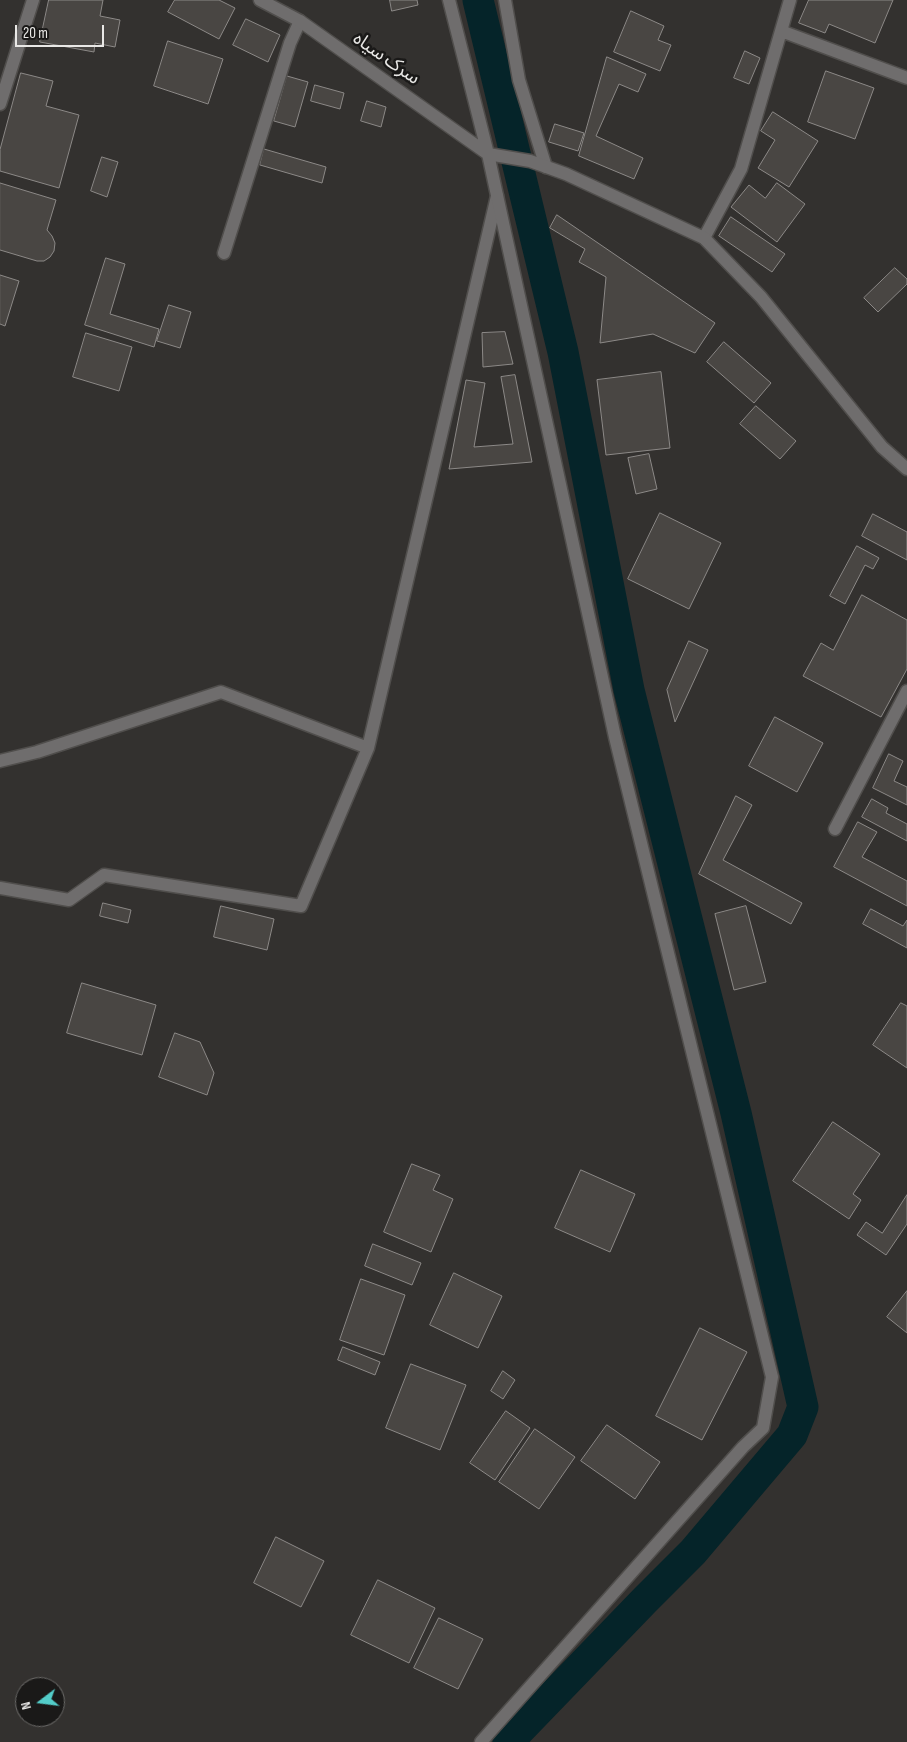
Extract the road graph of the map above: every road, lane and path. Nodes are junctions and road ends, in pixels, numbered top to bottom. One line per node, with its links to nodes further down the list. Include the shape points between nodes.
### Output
1 (33, 0): 9 (street)
2 (260, 0): 6 (street, سرک سیاه)
3 (449, 0): 10 (street)
4 (505, 0): 11 (street, via 519,80)
5 (790, 0): 7 (street)
6 (300, 21): 10 (street, سرک سیاه); 14 (street, via 290,43)
7 (781, 31): 8 (street); 13 (street, via 741,169)
8 (907, 78)
9 (0, 104)
10 (488, 154): 11 (street); 12 (street)
11 (546, 167): 13 (street)
12 (497, 196): 17 (street); 21 (street, via 615,737 772,1377 763,1428)
13 (704, 238): 15 (street, via 761,297 882,447)
14 (224, 253)
15 (907, 469)
16 (907, 691): 19 (street)
17 (368, 748): 18 (street, via 221,692); 20 (street, via 301,906 104,875 69,900)
18 (0, 761)
19 (835, 829)
20 (0, 888)
21 (481, 1742)

